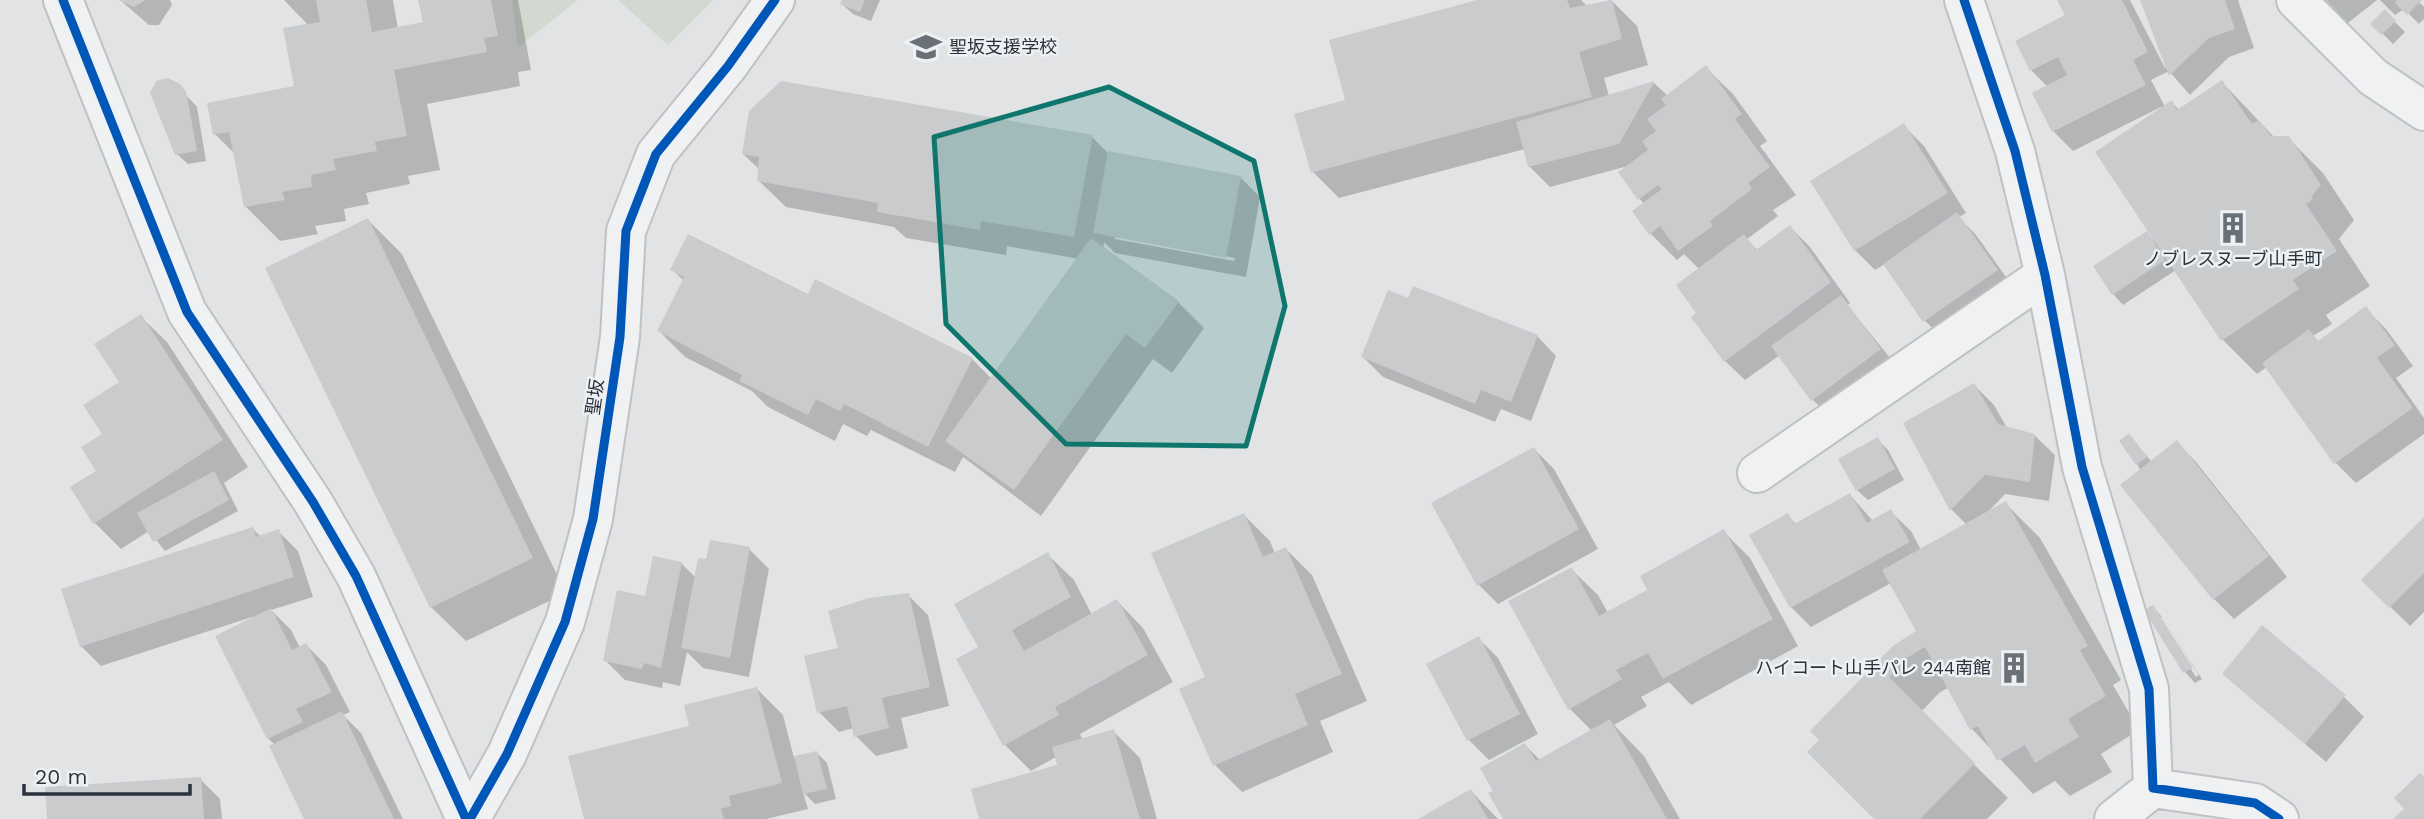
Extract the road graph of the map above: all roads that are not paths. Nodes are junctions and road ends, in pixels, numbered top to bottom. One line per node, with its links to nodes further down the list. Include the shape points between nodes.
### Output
1 (63, 0): 9 (street, via 187,312 313,502 356,576)
2 (775, 0): 9 (street, 聖坂, via 656,154 626,231 620,337 593,519 556,644 507,754)
3 (1964, 0): 6 (street, via 2015,151)
4 (2297, 0): 5 (street, via 2373,77)
5 (2424, 111)
6 (2045, 275): 7 (street); 8 (street, via 2082,467 2149,689)
7 (1757, 473)
8 (2153, 788): 10 (street); 11 (street, via 2255,803)
9 (468, 819)
10 (2114, 819)
11 (2278, 819)

